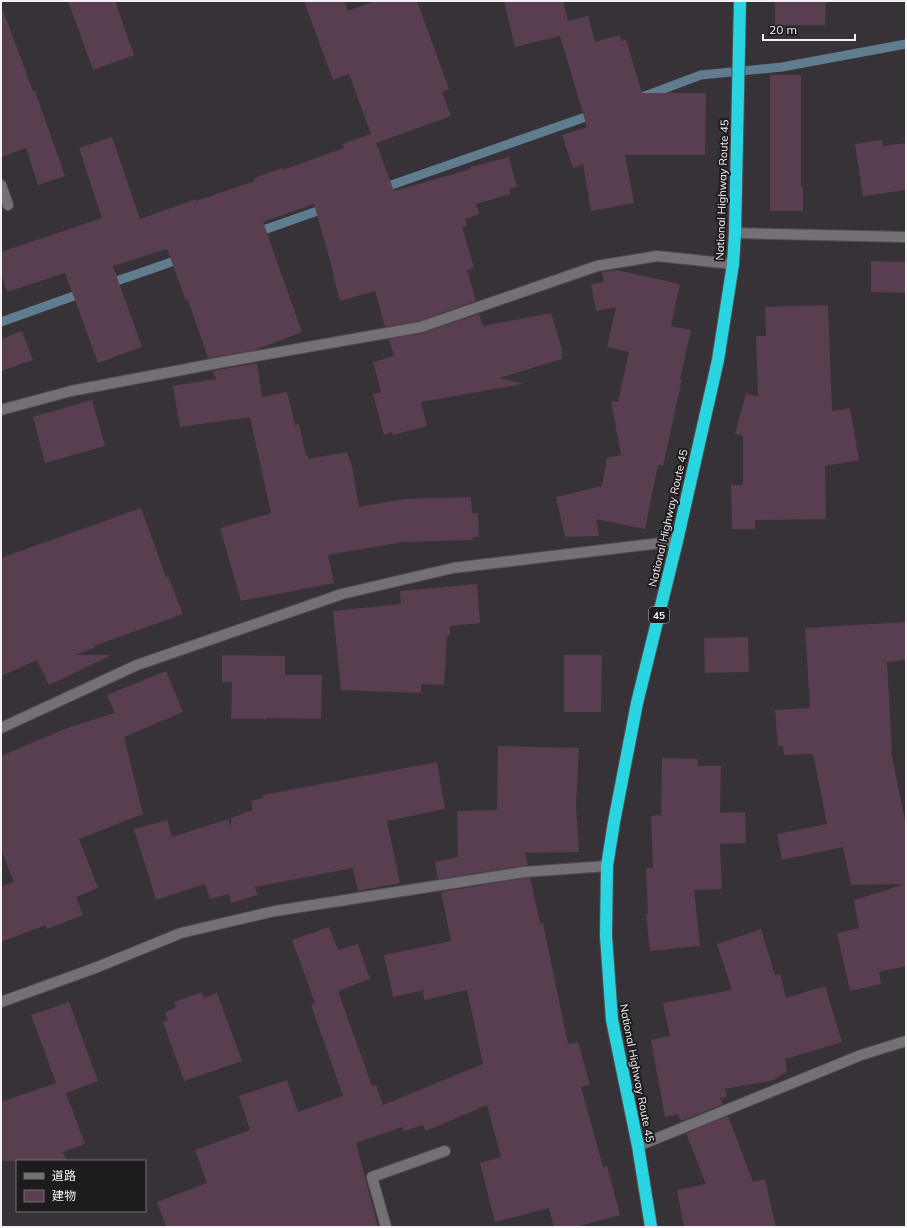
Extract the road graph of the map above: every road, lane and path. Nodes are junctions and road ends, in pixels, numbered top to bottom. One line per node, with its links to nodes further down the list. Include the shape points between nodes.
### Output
1 (740, 1): 4 (highway, National Highway Route 45 / 45)
2 (1, 185): 3 (street)
3 (8, 205)
4 (735, 233): 5 (street); 6 (highway, National Highway Route 45 / 45)
5 (906, 237)
6 (733, 264): 7 (street, via 657,256 597,266 421,327 71,391); 8 (highway, National Highway Route 45 / 45, via 718,360)
7 (1, 410)
8 (677, 541): 9 (street, via 453,568 342,594 138,665); 10 (highway, National Highway Route 45 / 45, via 637,703)
9 (1, 728)
10 (607, 866): 11 (street, via 524,872 268,913 181,933); 13 (highway, National Highway Route 45 / 45, via 606,936 612,1020)
11 (1, 1002)
12 (906, 1041): 13 (street, via 861,1056)
13 (638, 1146): 16 (highway, National Highway Route 45 / 45)
14 (445, 1150): 15 (street, via 372,1177)
15 (386, 1227)
16 (651, 1227)

